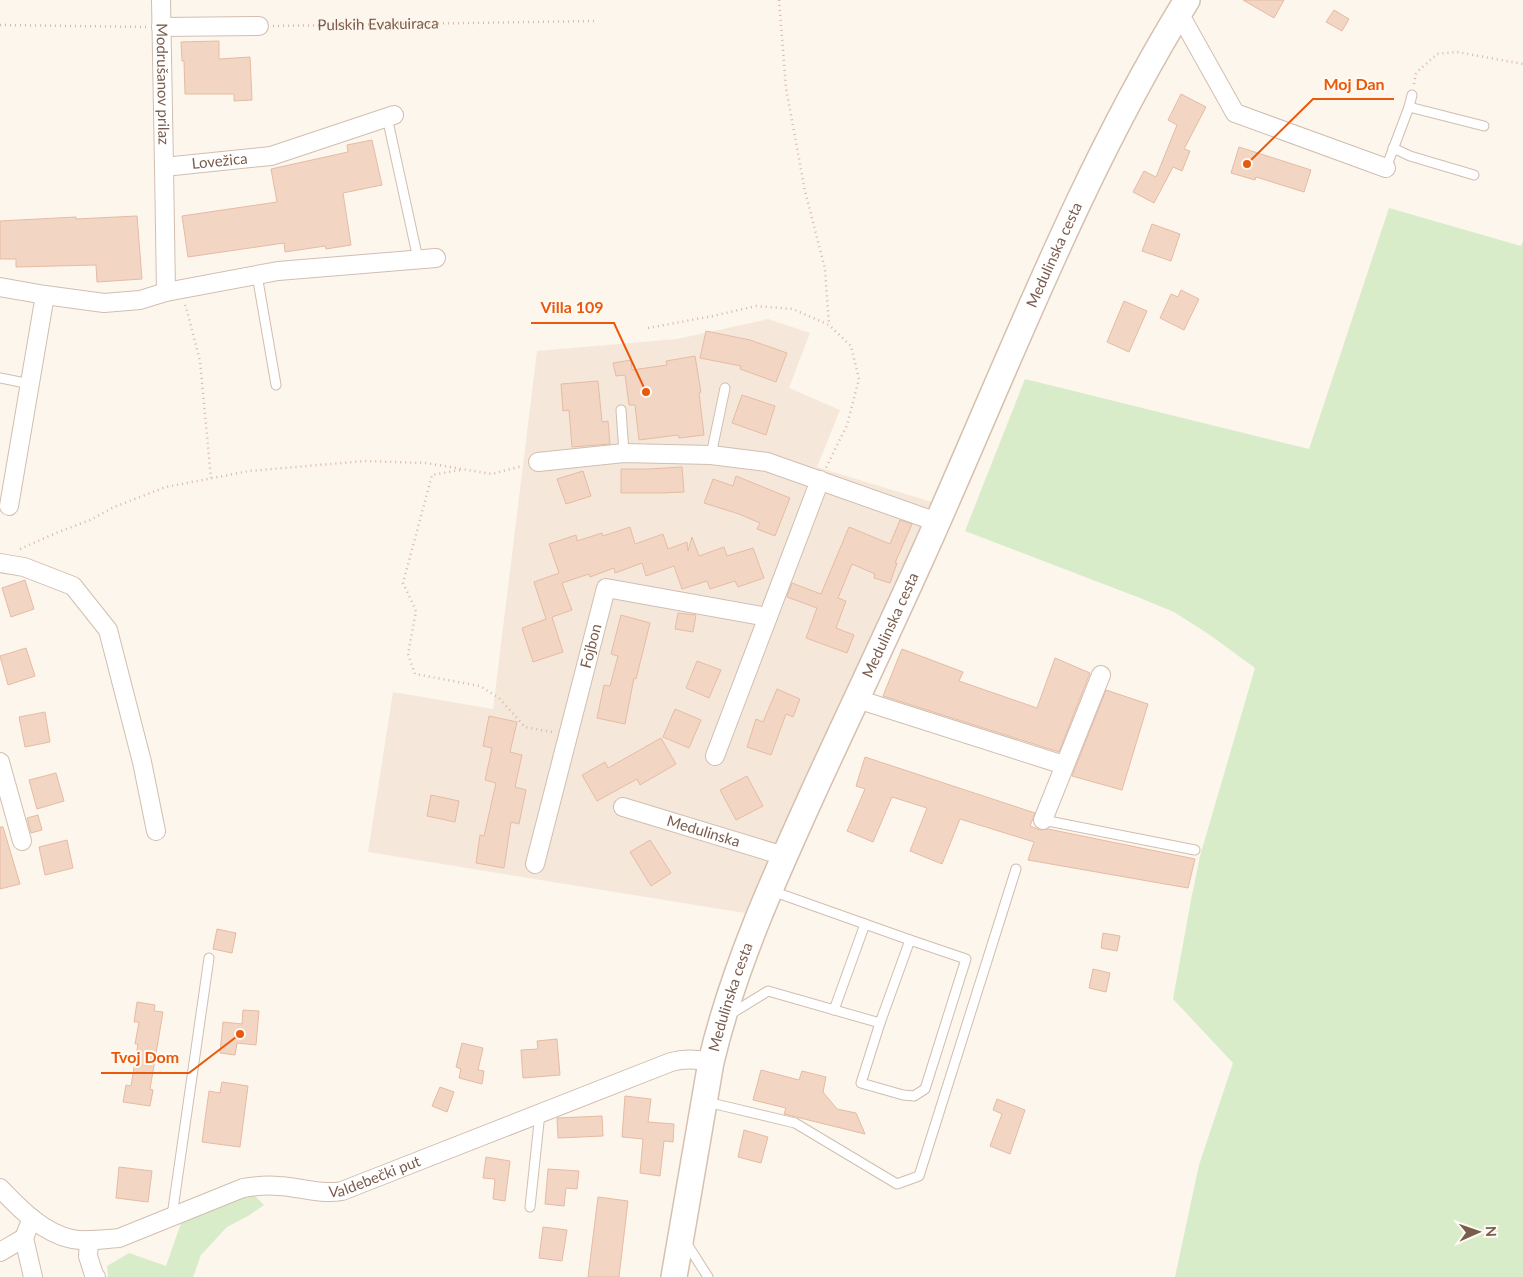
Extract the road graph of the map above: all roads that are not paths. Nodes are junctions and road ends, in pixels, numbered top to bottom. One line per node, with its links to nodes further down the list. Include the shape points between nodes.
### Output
1 (160, 0): 4 (street, Modrušanov prilaz)
2 (1182, 7): 11 (street, via 1235,113); 29 (main road, Medulinska cesta, via 1140,81 1067,227)
3 (259, 26): 4 (street)
4 (161, 27): 10 (street, Modrušanov prilaz)
5 (1412, 95): 6 (lane)
6 (1409, 107): 8 (lane); 9 (lane)
7 (390, 116): 10 (street, Lovežica, via 271,156); 14 (lane)
8 (1484, 126)
9 (1393, 148): 11 (lane); 12 (lane)
10 (164, 167): 17 (street)
11 (1386, 168)
12 (1474, 175)
13 (436, 258): 14 (street)
14 (418, 259): 15 (street)
15 (258, 275): 17 (street); 21 (lane)
16 (0, 287): 18 (street)
17 (172, 290): 18 (street, via 140,300 104,303)
18 (45, 295): 20 (street)
19 (0, 378): 20 (lane)
20 (30, 384): 28 (street)
21 (276, 385)
22 (725, 388): 25 (lane)
23 (621, 410): 24 (lane)
24 (624, 453): 25 (street); 26 (street)
25 (711, 455): 27 (street, via 767,462)
26 (538, 462)
27 (820, 480): 29 (street); 31 (street)
28 (9, 506)
29 (937, 522): 33 (main road, Medulinska cesta)
30 (7, 558): 39 (street, via 73,586 108,630)
31 (768, 617): 34 (street); 43 (street, Fojbon, via 606,588)
32 (1101, 675): 36 (street)
33 (857, 698): 36 (street); 42 (main road, Medulinska cesta)
34 (715, 756)
35 (0, 762): 40 (street)
36 (1064, 765): 38 (street)
37 (623, 807): 42 (street, Medulinska)
38 (1043, 820): 41 (lane)
39 (156, 831)
40 (22, 841)
41 (1195, 850)
42 (784, 856): 45 (main road, Medulinska cesta)
43 (535, 864)
44 (1016, 869): 53 (lane, via 919,1176 897,1184 795,1123)
45 (770, 890): 46 (lane); 50 (main road, Medulinska cesta)
46 (865, 924): 47 (lane); 49 (lane)
47 (910, 940): 51 (lane); 51 (lane, via 966,959 925,1088 914,1096 861,1083)
48 (209, 958): 57 (lane)
49 (834, 1010): 50 (lane, via 768,991); 51 (lane)
50 (723, 1019): 52 (main road, Medulinska cesta)
51 (880, 1023)
52 (711, 1062): 53 (main road, Medulinska cesta); 54 (street, Valdebečki put, via 683,1059 670,1062)
53 (704, 1101): 59 (main road, Medulinska cesta)
54 (540, 1113): 56 (lane); 57 (street, Valdebečki put, via 342,1191 279,1186 243,1188)
55 (0, 1188): 58 (street, Valdebečki put)
56 (530, 1207)
57 (172, 1216): 61 (street, Valdebečki put, via 118,1238)
58 (32, 1218): 60 (street); 61 (street, Valdebečki put, via 59,1235)
59 (681, 1234): 65 (main road, Medulinska cesta); 66 (lane)
60 (24, 1238): 62 (street); 63 (street)
61 (90, 1240): 64 (street, via 88,1256)
62 (0, 1252)
63 (33, 1277)
64 (96, 1277)
65 (674, 1277)
66 (708, 1277)

